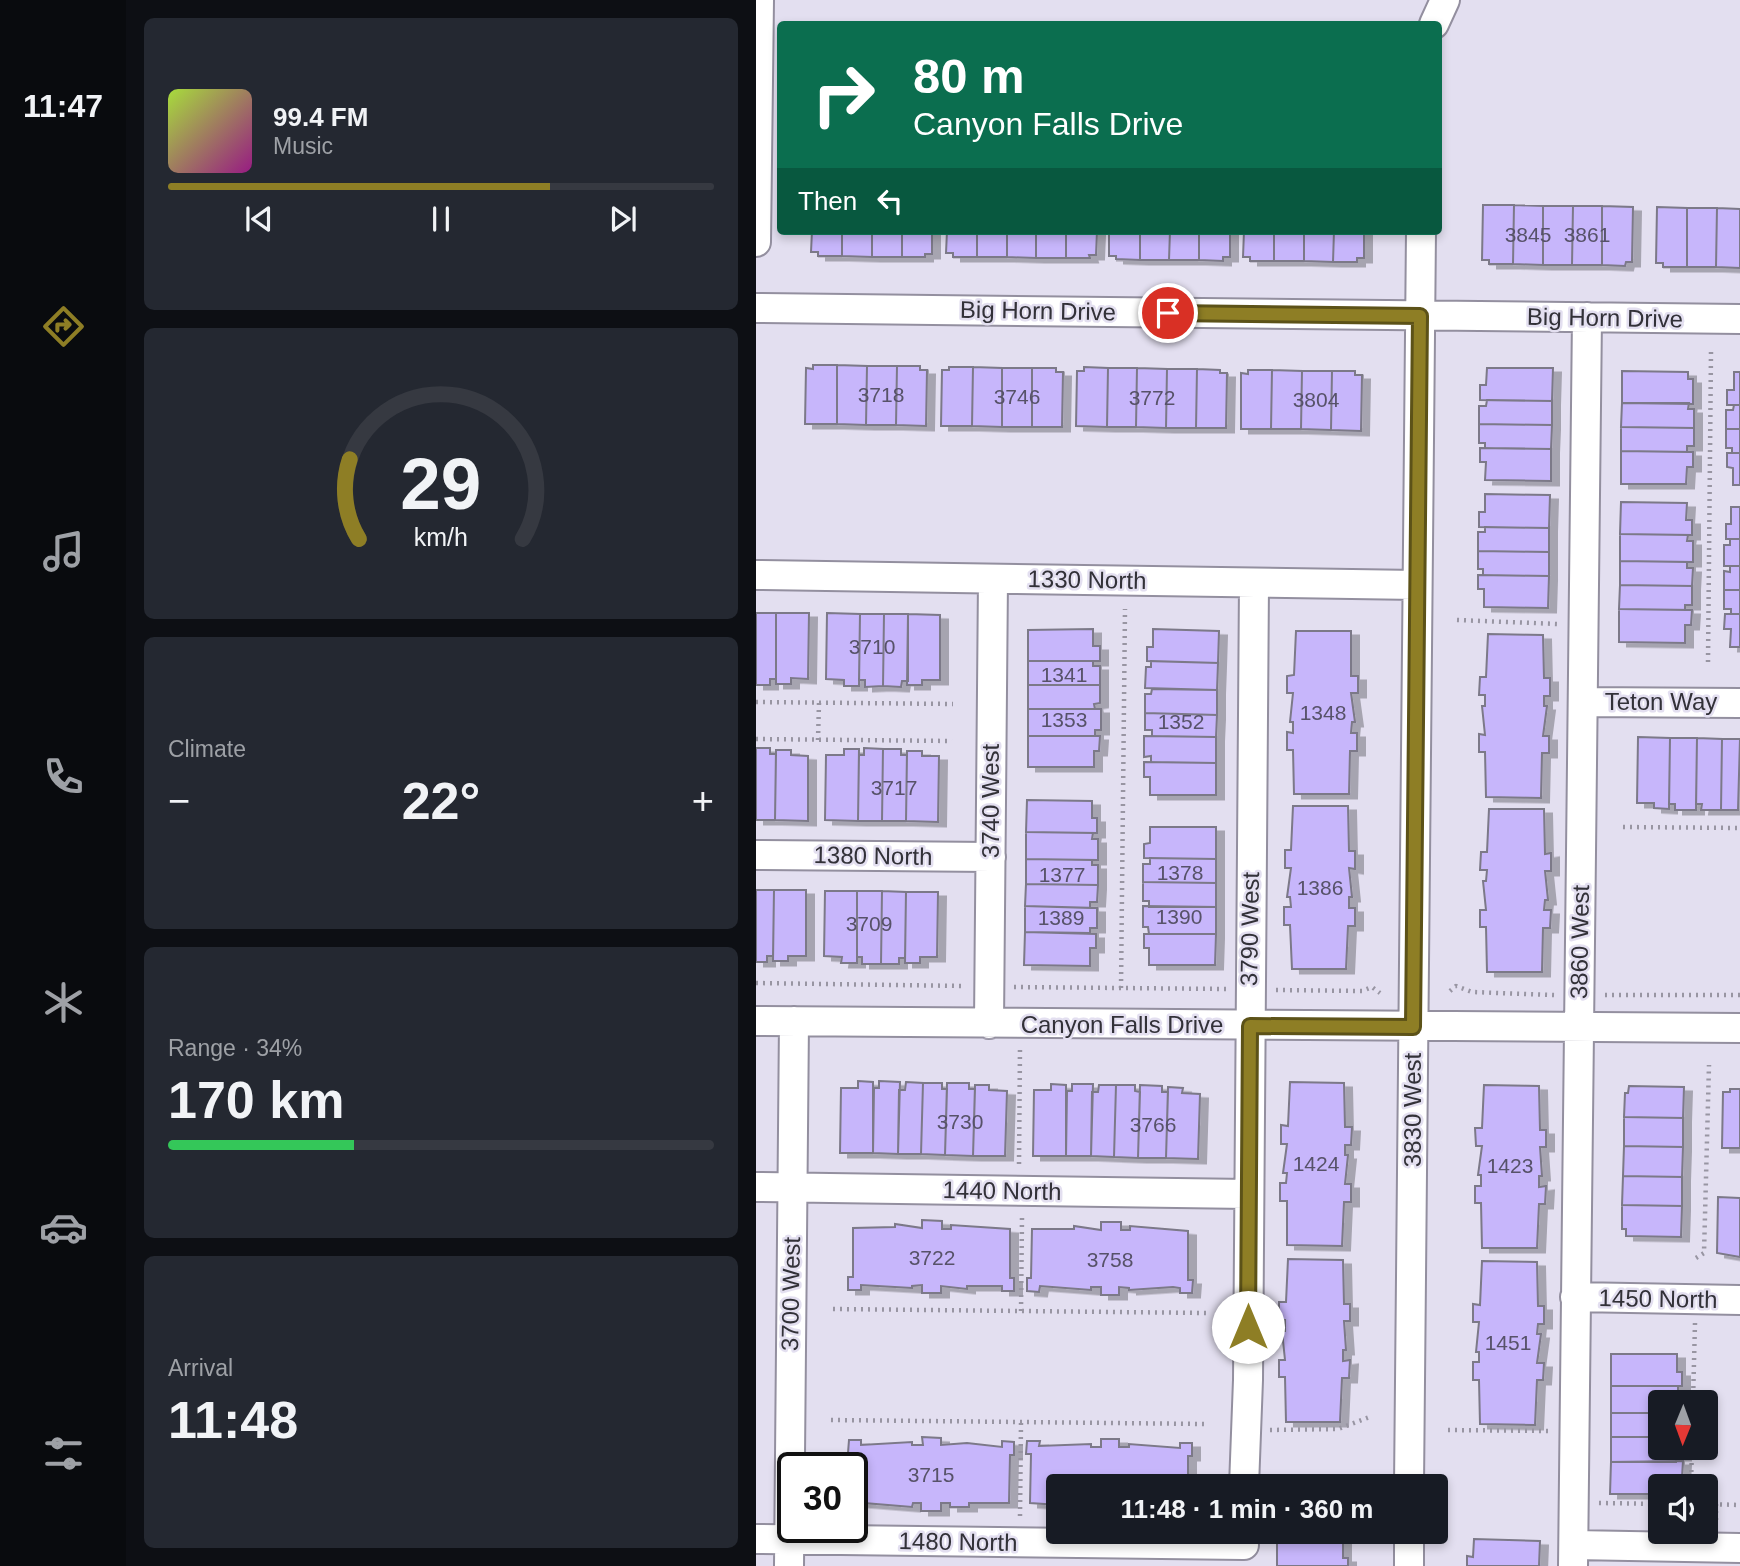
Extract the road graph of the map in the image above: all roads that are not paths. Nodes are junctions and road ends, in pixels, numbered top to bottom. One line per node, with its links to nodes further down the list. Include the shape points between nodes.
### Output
1 (1445, 0): 3 (street)
2 (766, 17): 4 (street)
3 (1435, 21)
4 (757, 154): 6 (street)
5 (1421, 235): 8 (street, 3830 West)
6 (756, 242)
7 (756, 308): 8 (street, Big Horn Drive)
8 (1420, 316): 9 (street, Big Horn Drive); 14 (street, 3830 West)
9 (1587, 317): 10 (street, Big Horn Drive); 15 (street, 3860 West)
10 (1740, 319)
11 (756, 575): 12 (street, 1330 North)
12 (993, 579): 13 (street, 1330 North); 18 (street, 3740 West)
13 (1254, 583): 14 (street, 1330 North); 22 (street, 3790 West)
14 (1418, 585): 23 (street, 3830 West)
15 (1583, 702): 16 (street, Teton Way); 25 (street, 3860 West)
16 (1740, 703)
17 (756, 855): 18 (street, 1380 North)
18 (991, 858): 21 (street, 3740 West)
19 (756, 1021): 20 (street, Canyon Falls Drive)
20 (794, 1021): 21 (street, Canyon Falls Drive); 27 (street, 3700 West)
21 (989, 1024): 22 (street, Canyon Falls Drive)
22 (1250, 1026): 23 (street, Canyon Falls Drive); 28 (street, 3790 West)
23 (1413, 1027): 25 (street, Canyon Falls Drive); 32 (street, 3830 West)
24 (1740, 1028): 25 (street, Canyon Falls Drive)
25 (1579, 1029): 29 (street, 3860 West)
26 (756, 1187): 27 (street, 1440 North)
27 (792, 1188): 28 (street, 1440 North); 37 (street, 3700 West)
28 (1248, 1194): 31 (street, 3790 West)
29 (1575, 1297): 30 (street, 1450 North); 38 (street, 3860 West)
30 (1740, 1300)
31 (1244, 1474)
32 (1409, 1474)
33 (756, 1539): 37 (street, 1480 North)
34 (1409, 1544): 39 (street)
35 (1244, 1547): 37 (street, 1480 North)
36 (1740, 1548): 38 (street)
37 (789, 1553)
38 (1574, 1556)
39 (1409, 1566)

